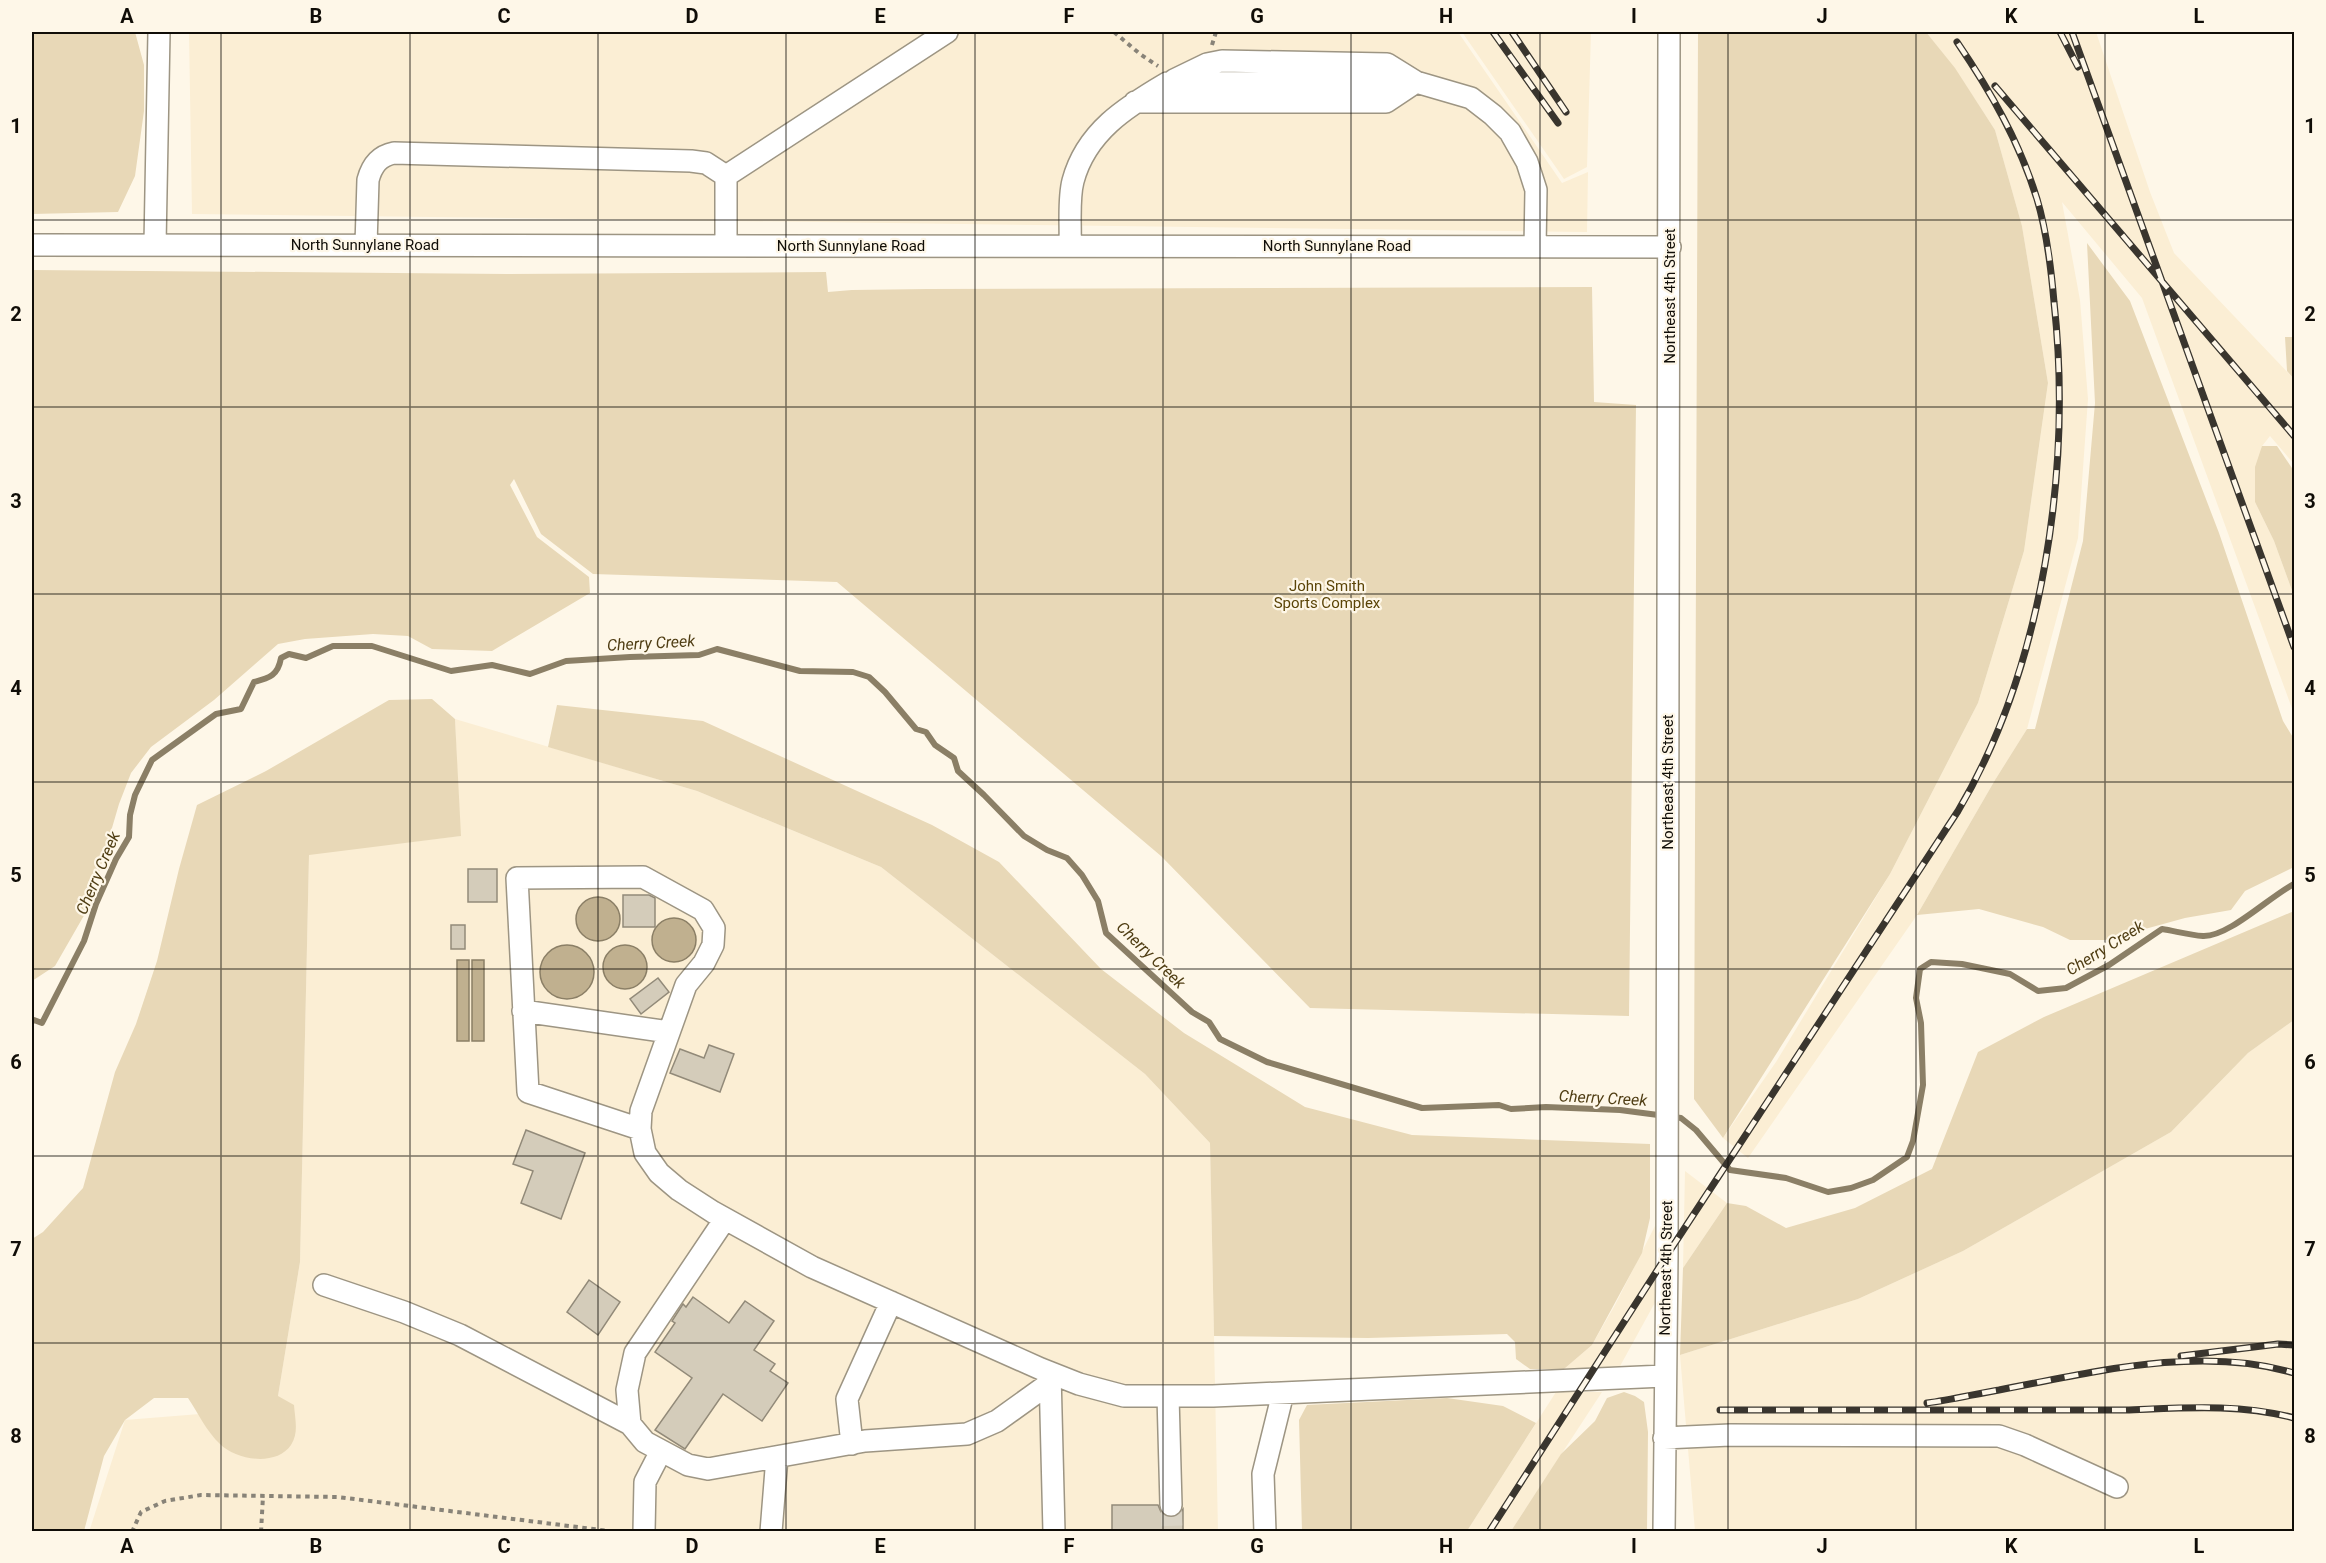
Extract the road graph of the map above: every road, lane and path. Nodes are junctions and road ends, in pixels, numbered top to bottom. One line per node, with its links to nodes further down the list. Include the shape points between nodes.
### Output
1 (159, 32): 10 (street)
2 (947, 32): 8 (street)
3 (1114, 32): 5 (path)
4 (1670, 32): 15 (street, Northeast 4th Street)
5 (1172, 81): 6 (street); 7 (street)
6 (1416, 82): 7 (street, via 1386,102); 14 (street, via 1472,98 1510,132 1527,162 1536,190)
7 (1134, 102): 13 (street, via 1092,139 1081,160 1072,182)
8 (726, 176): 11 (street, via 706,164 691,161 394,153 377,161 371,170); 12 (street)
9 (32, 244): 10 (street, North Sunnylane Road)
10 (155, 244): 11 (street, North Sunnylane Road)
11 (366, 245): 12 (street, North Sunnylane Road)
12 (726, 246): 13 (street, North Sunnylane Road)
13 (1070, 246): 14 (street, North Sunnylane Road)
14 (1535, 247): 15 (street, North Sunnylane Road)
15 (1670, 247): 22 (street, Northeast 4th Street)
16 (524, 1011): 17 (street); 17 (street, via 517,878 643,877 703,910 714,928 713,945 686,985); 18 (street, via 528,1092)
17 (669, 1032): 18 (street, via 641,1111)
18 (640, 1129): 19 (street, via 645,1153 659,1173)
19 (725, 1219): 21 (street, via 812,1267); 26 (street, via 635,1353 627,1390)
20 (324, 1285): 26 (street, via 460,1335)
21 (891, 1302): 23 (street); 28 (street, via 847,1399)
22 (1664, 1376): 24 (street); 27 (street, Northeast 4th Street)
23 (1050, 1378): 25 (street, via 1124,1396); 28 (street, via 996,1421 967,1434); 39 (street)
24 (1283, 1393): 25 (street); 40 (street, via 1263,1474)
25 (1167, 1396): 33 (street)
26 (630, 1424): 29 (street, via 645,1442)
27 (1664, 1438): 31 (street, via 1999,1436); 41 (street, Northeast 4th Street)
28 (852, 1444): 30 (street)
29 (661, 1451): 30 (street, via 688,1465 708,1469); 37 (street, via 645,1482)
30 (777, 1457): 38 (street)
31 (2117, 1487)
32 (263, 1496): 34 (path, via 201,1495 165,1501 141,1512); 35 (path); 36 (path, via 338,1497)
33 (1171, 1505)
34 (132, 1532)
35 (261, 1532)
36 (617, 1532)
37 (644, 1532)
38 (771, 1532)
39 (1054, 1532)
40 (1265, 1532)
41 (1664, 1532)

